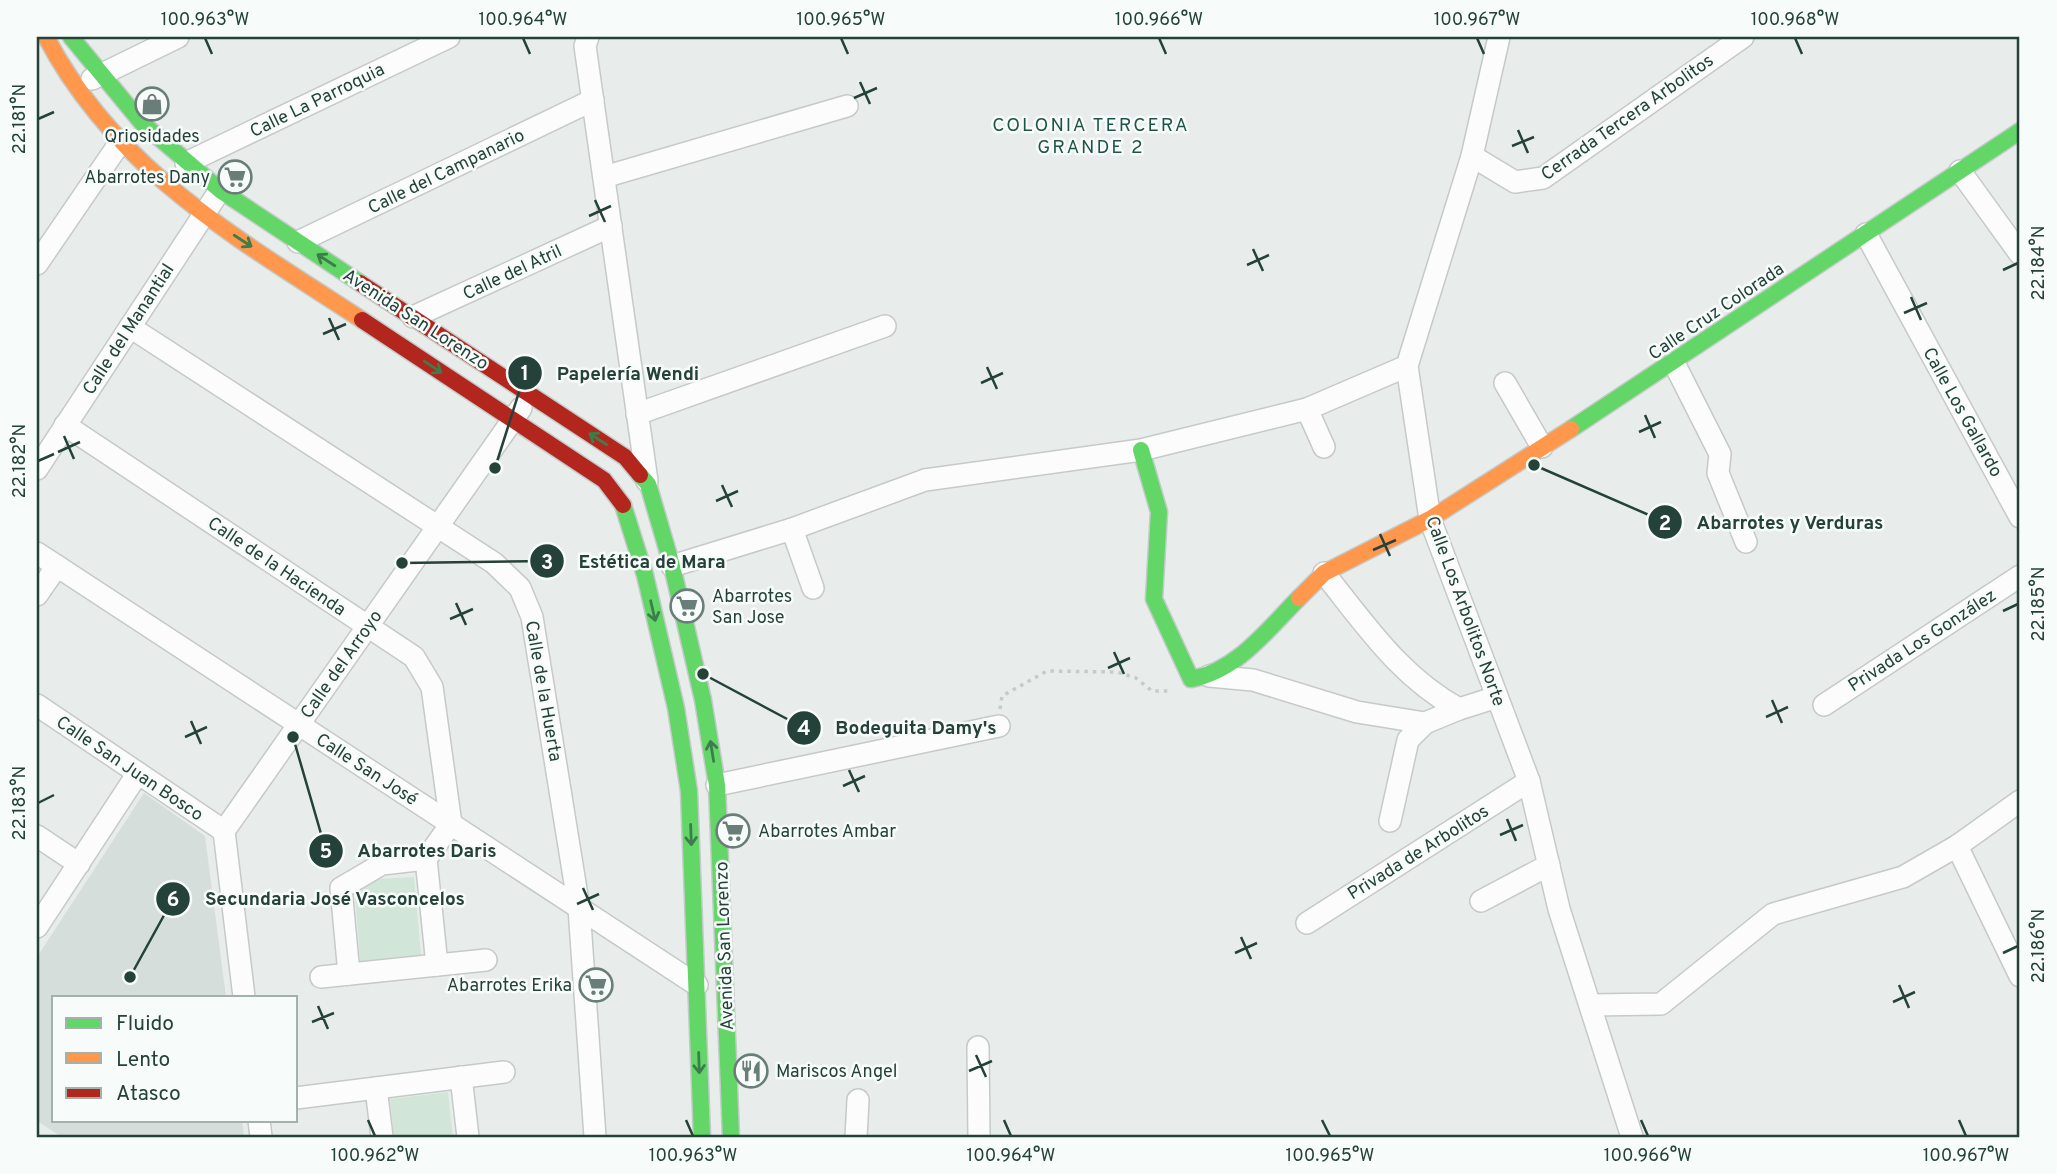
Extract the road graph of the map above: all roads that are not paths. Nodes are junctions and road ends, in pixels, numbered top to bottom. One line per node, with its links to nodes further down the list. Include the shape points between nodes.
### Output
1 (41, 37): 11 (street, Avenida San Lorenzo)
2 (71, 37): 10 (street, Avenida San Lorenzo)
3 (87, 37): 10 (street, Avenida San Lorenzo)
4 (178, 37): 10 (street)
5 (449, 37): 17 (street, Calle La Parroquia)
6 (1743, 37): 16 (street, Cerrada Tercera Arbolitos, via 1543,178 1516,182)
7 (1500, 38): 16 (street, Calle Los Arbolitos Norte)
8 (584, 40): 12 (street)
9 (37, 48): 11 (street, Avenida San Lorenzo)
10 (102, 74): 11 (street); 17 (street, Avenida San Lorenzo, via 142,123)
11 (73, 88): 15 (street, Avenida San Lorenzo)
12 (593, 100): 19 (street); 24 (street, Calle del Campanario)
13 (848, 106): 19 (street)
14 (2020, 131): 18 (street, Calle Cruz Colorada)
15 (119, 144): 21 (street, Avenida San Lorenzo); 26 (street)
16 (1472, 156): 33 (street, Calle Los Arbolitos Norte)
17 (186, 163): 20 (street, Avenida San Lorenzo)
18 (1960, 171): 23 (street, Calle Cruz Colorada); 25 (street)
19 (604, 177): 22 (street)
20 (220, 190): 21 (street, Calle del Manantial); 24 (street, Avenida San Lorenzo)
21 (204, 215): 29 (street, Avenida San Lorenzo, one-way to 29); 31 (street, Calle del Manantial)
22 (611, 226): 28 (street, Calle del Atril); 37 (street)
23 (1866, 234): 32 (street, Calle Cruz Colorada); 46 (street, Calle Los Gallardo)
24 (298, 242): 27 (street, Avenida San Lorenzo, one-way to 24)
25 (2020, 254)
26 (37, 264)
27 (375, 292): 28 (street, Avenida San Lorenzo); 29 (street)
28 (413, 317): 35 (street, Avenida San Lorenzo)
29 (359, 318): 38 (street, Avenida San Lorenzo, one-way to 38)
30 (885, 326): 37 (street)
31 (130, 327): 39 (street, Calle del Manantial); 48 (street, Calle de la Huerta)
32 (1674, 363): 41 (street, Calle Cruz Colorada); 50 (street, via 1720,454 1718,473)
33 (1407, 366): 36 (street); 47 (street, Calle Los Arbolitos Norte)
34 (1505, 383): 41 (street)
35 (530, 394): 38 (street, Calle del Arroyo); 44 (street, Avenida San Lorenzo, one-way to 35, via 625,457)
36 (1307, 409): 40 (street); 42 (street)
37 (637, 414): 44 (street)
38 (512, 420): 45 (street, Avenida San Lorenzo, via 604,480); 48 (street, Calle del Arroyo)
39 (65, 425): 43 (street, Calle del Manantial); 58 (street, Calle de la Hacienda)
40 (1325, 447)
41 (1542, 447): 47 (street, Calle Cruz Colorada)
42 (1141, 450): 49 (street, via 925,480); 59 (street, via 1159,512 1154,599)
43 (37, 469)
44 (648, 484): 45 (street); 53 (street, Avenida San Lorenzo)
45 (621, 499): 88 (street, Avenida San Lorenzo, one-way to 88, via 645,575 673,694 689,791)
46 (2020, 517)
47 (1430, 519): 54 (street, Calle Cruz Colorada); 60 (street, Calle Los Arbolitos Norte)
48 (438, 525): 58 (street, Calle del Arroyo); 80 (street, Calle de la Huerta, via 494,563 520,588 531,617)
49 (792, 529): 53 (street); 56 (street)
50 (1746, 542)
51 (37, 552): 52 (street, Calle San José)
52 (57, 566): 57 (street); 65 (street, Calle San José)
53 (672, 566): 69 (street, Avenida San Lorenzo, one-way to 53)
54 (1324, 573): 59 (street, Calle Cruz Colorada, via 1250,648); 63 (street, via 1396,663 1432,694)
55 (2020, 576): 62 (street, Privada Los González)
56 (813, 588)
57 (37, 595)
58 (368, 626): 65 (street, Calle del Arroyo); 72 (street, Calle de la Hacienda, via 414,657 432,687)
59 (1200, 678): 64 (street, via 1253,680 1357,712)
60 (1497, 698): 63 (street); 68 (street, Calle Los Arbolitos Norte)
61 (37, 705): 67 (street, Calle San Juan Bosco)
62 (1824, 705)
63 (1459, 709): 64 (street)
64 (1425, 723): 71 (street, via 1408,740)
65 (299, 724): 72 (street, Calle San José); 73 (street, Calle del Arroyo)
66 (999, 726): 69 (street)
67 (138, 773): 73 (street, Calle San Juan Bosco); 77 (street)
68 (1529, 781): 78 (street, Calle Los Arbolitos Norte); 81 (street, Privada de Arbolitos)
69 (718, 785): 101 (street, Avenida San Lorenzo)
70 (2020, 801): 75 (street)
71 (1390, 821)
72 (451, 824): 76 (street); 80 (street, Calle San José)
73 (224, 831): 89 (street)
74 (37, 836): 77 (street)
75 (1957, 846): 86 (street); 90 (street, via 1903,877 1773,914 1661,1004)
76 (426, 859): 84 (street); 85 (street, via 382,864 341,888)
77 (79, 864): 82 (street)
78 (1549, 865): 79 (street); 90 (street, Calle Los Arbolitos Norte)
79 (1481, 901)
80 (579, 908): 88 (street, Calle San José); 99 (street, Calle de la Huerta)
81 (1307, 923)
82 (37, 927)
83 (486, 960): 84 (street)
84 (437, 965): 85 (street)
85 (349, 974): 87 (street)
86 (2020, 976)
87 (321, 977)
88 (696, 985): 100 (street, Avenida San Lorenzo, one-way to 100)
89 (244, 996)
90 (1590, 1005): 104 (street, Calle Los Arbolitos Norte)
91 (978, 1047): 103 (street)
92 (504, 1072): 93 (street)
93 (461, 1077): 94 (street); 98 (street)
94 (376, 1088): 95 (street); 97 (street)
95 (298, 1098)
96 (858, 1100): 102 (street)
97 (382, 1137)
98 (468, 1137)
99 (595, 1137)
100 (702, 1137)
101 (731, 1137)
102 (856, 1137)
103 (979, 1137)
104 (1632, 1137)

